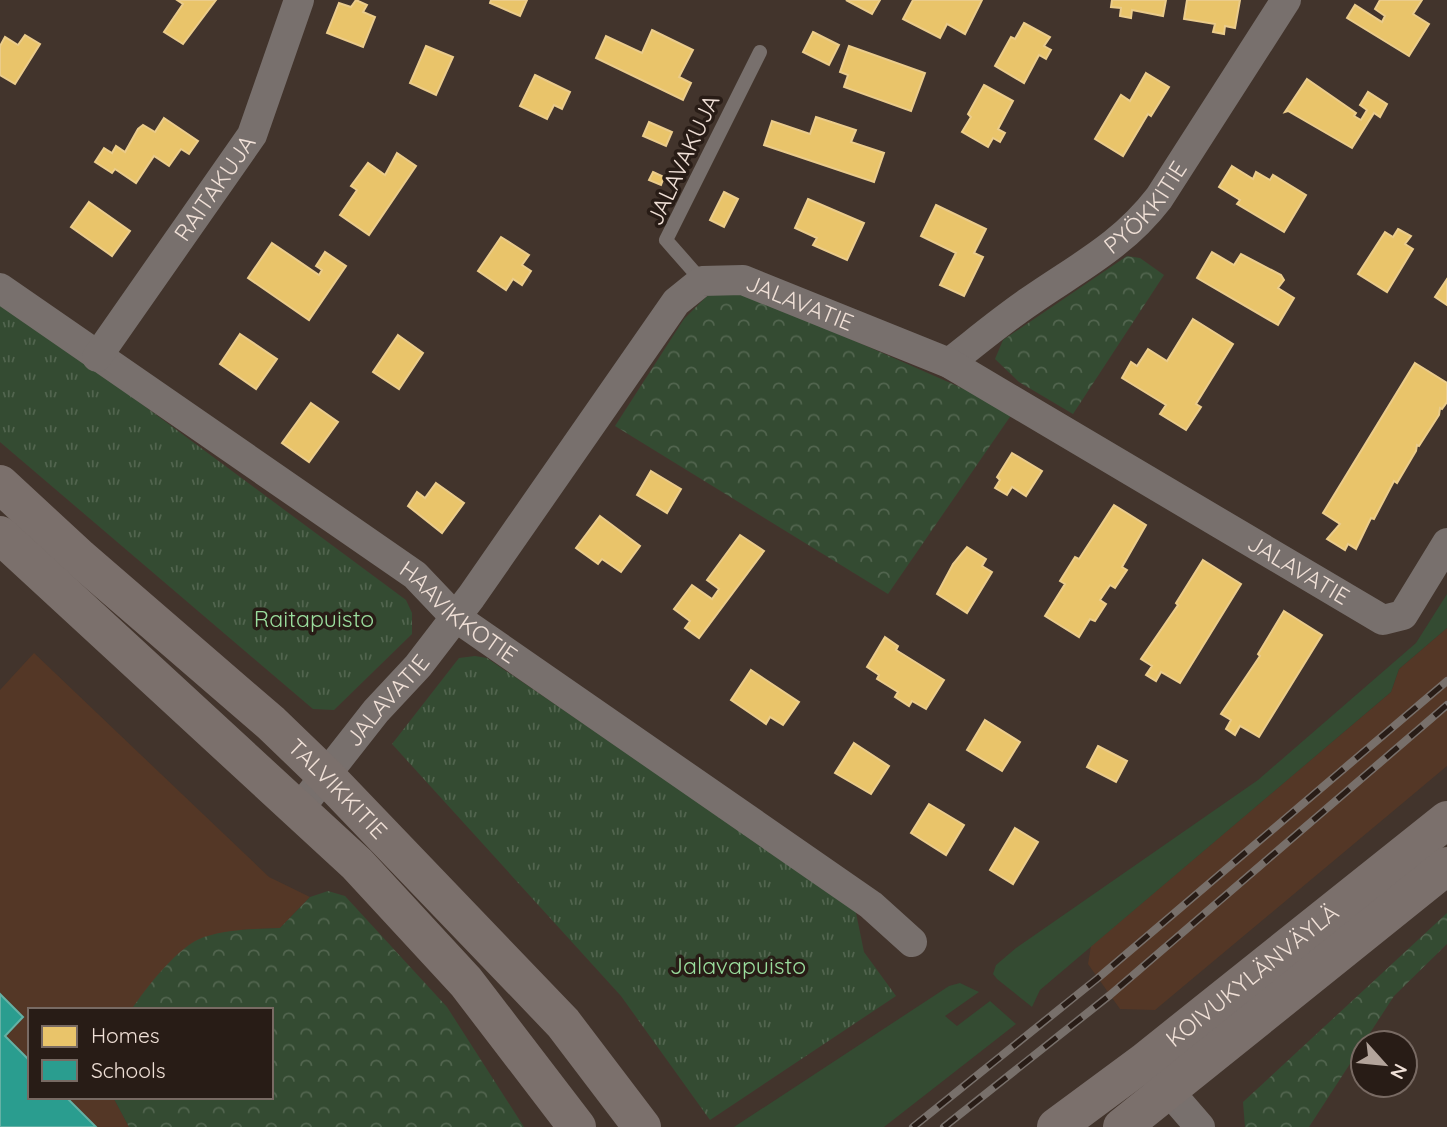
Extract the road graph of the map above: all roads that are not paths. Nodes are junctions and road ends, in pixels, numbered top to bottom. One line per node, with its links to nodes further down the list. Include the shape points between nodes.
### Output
1 (299, 0): 6 (street, RAITAKUJA, via 252,135)
2 (1286, 0): 7 (street, PYÖKKITIE, via 1138,225)
3 (760, 52): 4 (lane, JALAVAKUJA, via 666,240)
4 (702, 281): 7 (street, JALAVATIE, via 743,280); 11 (street, JALAVATIE, via 676,302)
5 (0, 288): 6 (street, HAAVIKKOTIE)
6 (97, 356): 11 (street, HAAVIKKOTIE, via 415,575)
7 (949, 363): 10 (street, JALAVATIE, via 1383,620 1403,615)
8 (0, 484): 12 (main road, TALVIKKITIE)
9 (0, 535): 13 (main road, TALVIKKITIE)
10 (1447, 543)
11 (454, 615): 12 (street, JALAVATIE, via 418,666); 16 (street, HAAVIKKOTIE, via 871,905)
12 (326, 776): 13 (street, JALAVATIE); 19 (main road, TALVIKKITIE, via 563,1023)
13 (299, 808): 18 (main road, TALVIKKITIE, via 466,982)
14 (1447, 820): 17 (main road, KOIVUKYLÄNVÄYLÄ)
15 (1447, 866): 17 (main road, KOIVUKYLÄNVÄYLÄ)
16 (912, 942)
17 (1156, 1076): 20 (main road, KOIVUKYLÄNVÄYLÄ); 21 (main road, KOIVUKYLÄNVÄYLÄ); 22 (street)
18 (577, 1127)
19 (642, 1127)
20 (1056, 1127)
21 (1122, 1127)
22 (1200, 1127)

